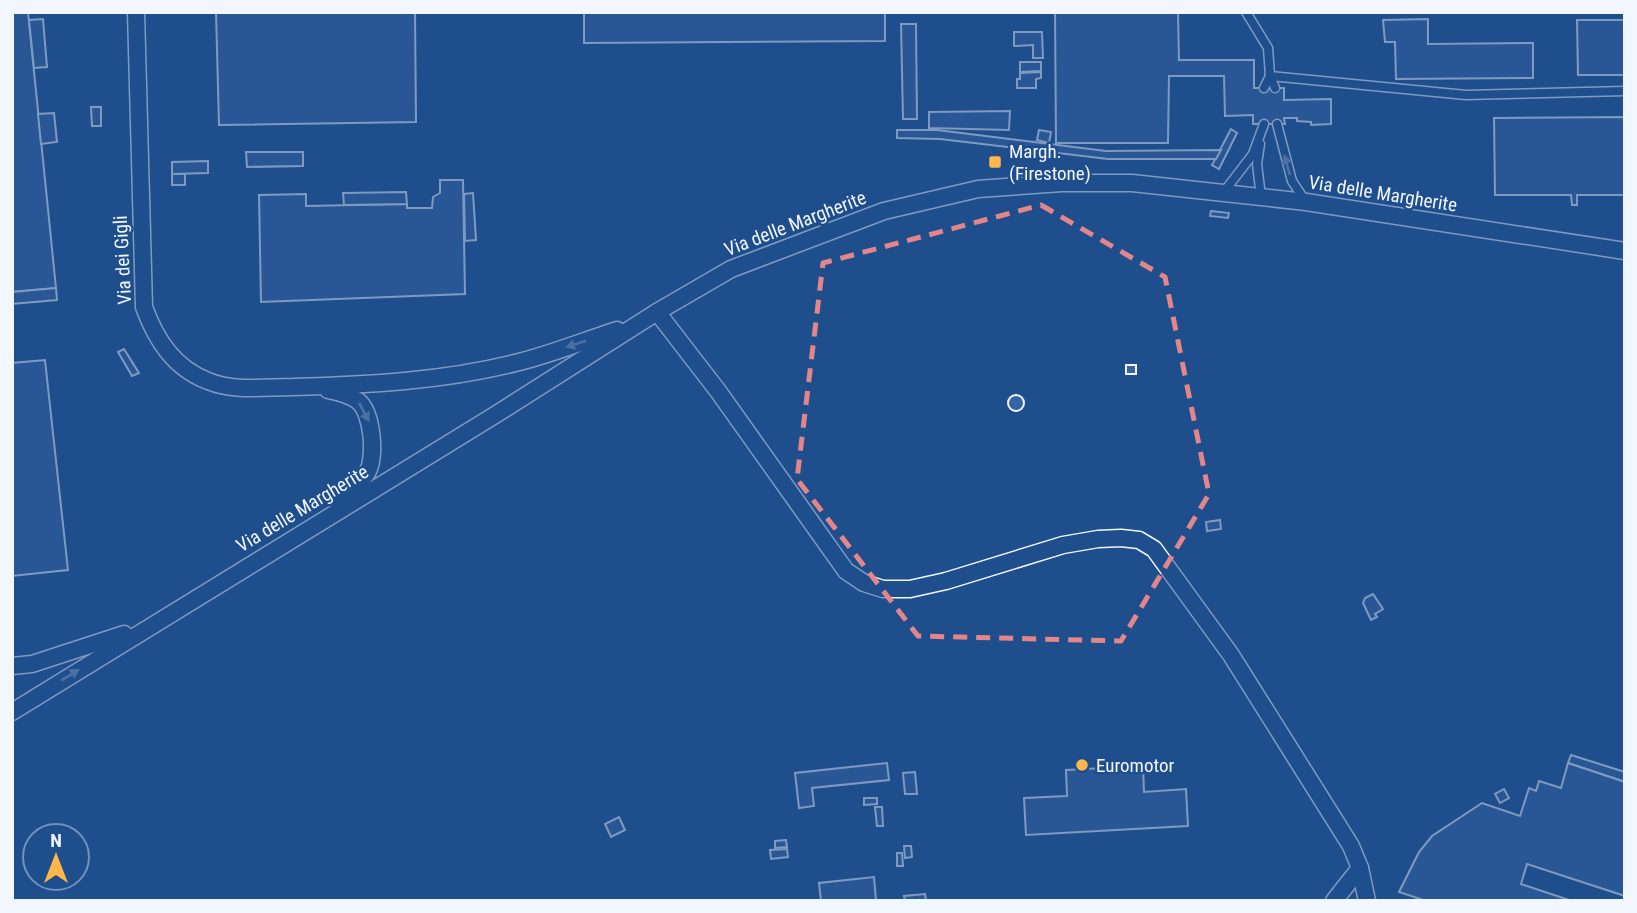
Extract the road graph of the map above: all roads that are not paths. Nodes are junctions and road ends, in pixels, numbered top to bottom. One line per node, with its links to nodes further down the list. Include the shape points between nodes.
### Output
1 (136, 12): 14 (street, Via dei Gigli, via 142,292 153,330 183,367 205,380 225,387)
2 (1246, 12): 3 (lane, via 1268,48)
3 (1270, 76): 4 (lane); 5 (lane); 6 (lane, via 1466,95)
4 (1264, 88)
5 (1275, 88)
6 (1625, 92)
7 (1277, 124): 10 (lane, one-way to 7, via 1292,181)
8 (1223, 193): 9 (street, Via delle Margherite); 9 (lane, via 1253,154 1264,124 1257,164); 12 (street, Via delle Margherite, via 1132,183 978,189 884,211 731,269)
9 (1261, 197): 10 (street, Via delle Margherite)
10 (1306, 202): 11 (street, Via delle Margherite)
11 (1625, 251)
12 (657, 312): 13 (street, Via delle Margherite); 19 (street, via 846,571 864,583 910,589 1098,539 1139,540 1154,549 1231,655 1351,846)
13 (641, 322): 14 (street, Via dei Gigli, one-way to 14, via 518,363 470,373); 15 (street, Via delle Margherite)
14 (305, 387): 15 (street, Via dei Gigli, one-way to 15, via 341,392 360,402 369,419 368,472)
15 (333, 514): 16 (street, Via delle Margherite)
16 (165, 616): 17 (street, via 117,637); 18 (street, Via delle Margherite, one-way to 16)
17 (12, 666)
18 (12, 712)
19 (1360, 868): 20 (street); 21 (street)
20 (1334, 901)
21 (1367, 901)

